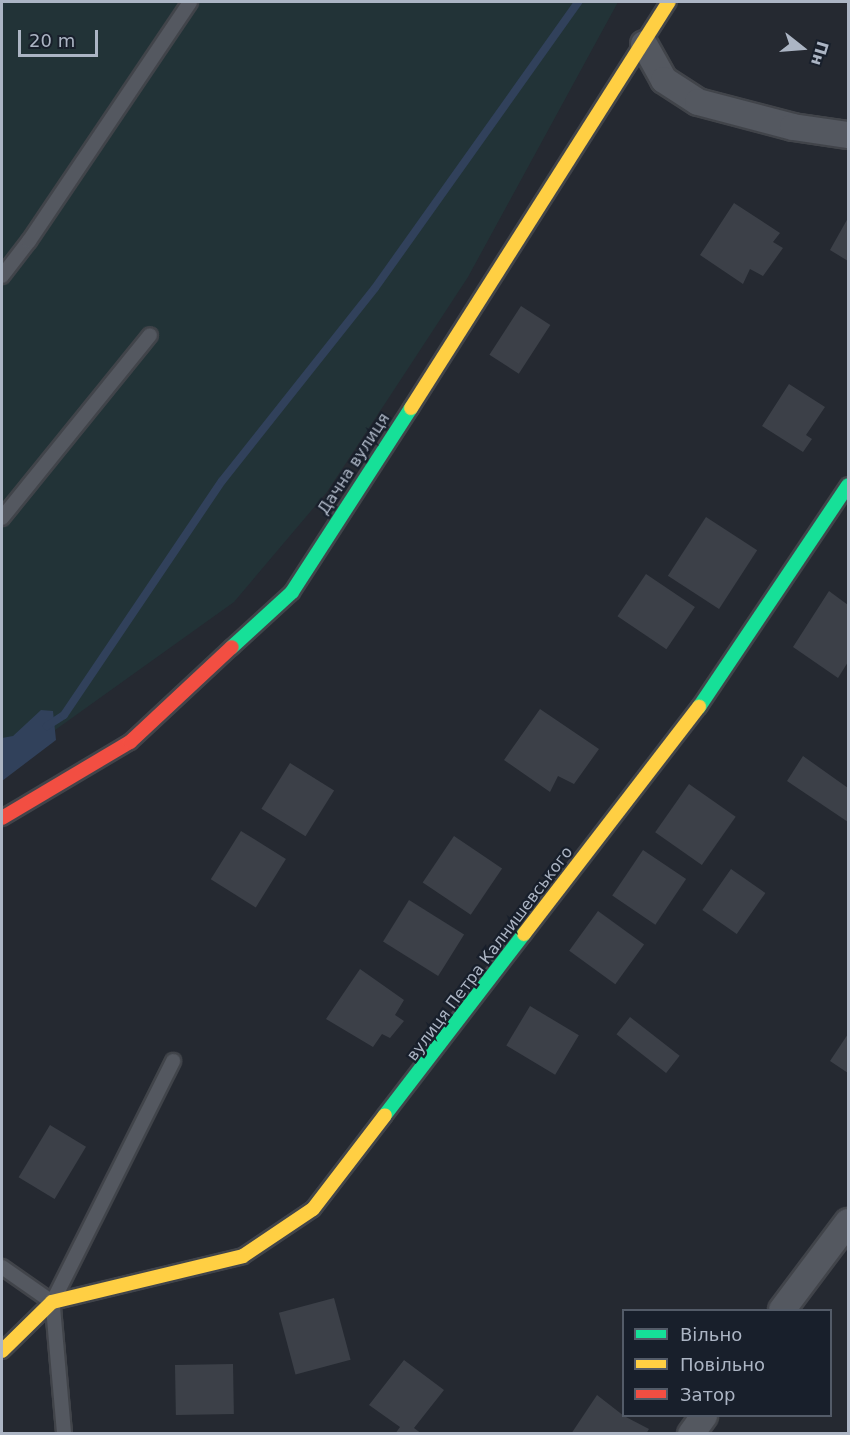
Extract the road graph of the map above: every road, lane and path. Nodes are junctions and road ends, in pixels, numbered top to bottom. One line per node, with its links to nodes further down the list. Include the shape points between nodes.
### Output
1 (190, 2): 5 (lane)
2 (669, 2): 3 (street, Дачна вулиця)
3 (645, 44): 4 (street, via 664,80 698,102 793,127); 9 (street, Дачна вулиця, via 291,591 130,742)
4 (849, 135)
5 (2, 276)
6 (150, 335): 8 (lane)
7 (849, 485): 13 (street, вулиця Петра Калнишевського, via 731,665 313,1209 243,1256)
8 (2, 518)
9 (2, 818)
10 (173, 1061): 13 (lane)
11 (849, 1222): 14 (street)
12 (2, 1267): 13 (lane)
13 (52, 1302): 15 (street); 17 (lane)
14 (784, 1309)
15 (2, 1351)
16 (703, 1417): 18 (street)
17 (64, 1434)
18 (691, 1434)

